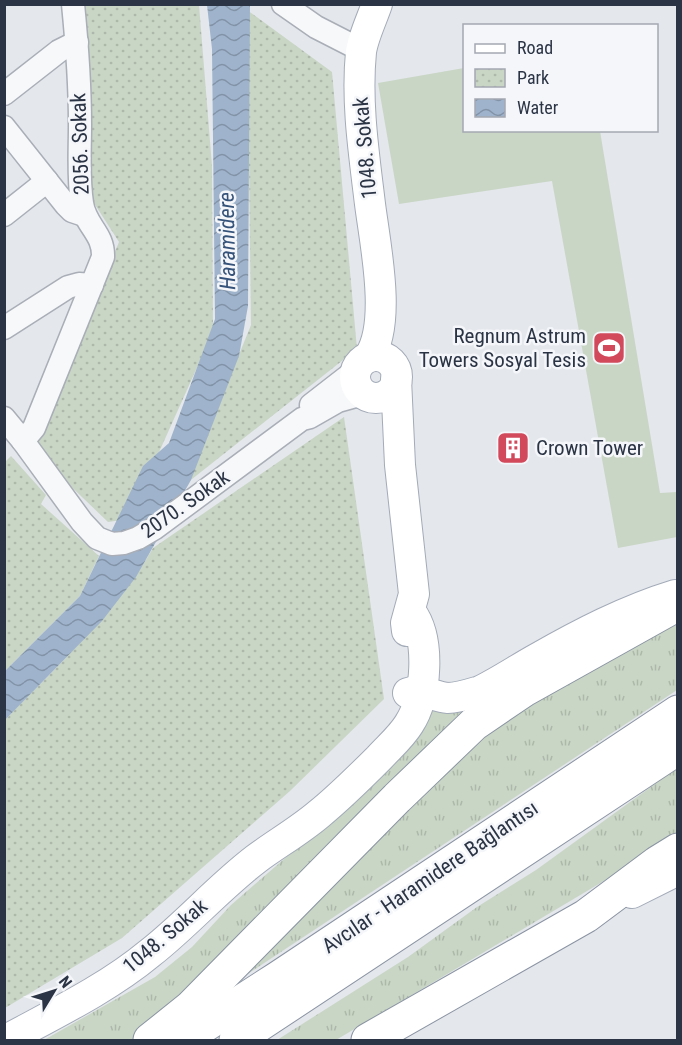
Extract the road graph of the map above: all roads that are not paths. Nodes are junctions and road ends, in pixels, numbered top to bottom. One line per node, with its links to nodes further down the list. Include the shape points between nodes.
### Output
1 (73, 4): 4 (street, 2056. Sokak)
2 (283, 4): 5 (street, via 316,27)
3 (377, 4): 5 (main road, 1048. Sokak)
4 (77, 42): 6 (street, via 59,51); 9 (street, 2056. Sokak)
5 (361, 50): 12 (main road, 1048. Sokak, via 363,139)
6 (4, 94)
7 (4, 127): 8 (street)
8 (47, 181): 9 (street, via 72,211); 10 (street)
9 (84, 214): 11 (street, 2056. Sokak, via 103,245 103,257)
10 (4, 215)
11 (92, 285): 13 (street, via 68,287); 17 (street, 2056. Sokak, via 34,428)
12 (380, 295): 14 (main road); 15 (main road, via 377,341)
13 (4, 328)
14 (396, 375): 15 (main road, via 387,359 378,356); 18 (main road)
15 (365, 380): 17 (street, 2070. Sokak, via 318,398 302,419 155,528 124,543 112,544 97,538); 18 (main road, via 390,424)
16 (4, 418): 17 (street, 2070. Sokak)
17 (23, 441)
18 (400, 465): 21 (main road, via 414,594 411,612 418,622 423,654)
19 (678, 594): 21 (main road, via 646,603 480,690 448,698)
20 (678, 604): 29 (highway, via 524,690 474,724 222,976)
21 (415, 693): 28 (main road, 1048. Sokak, via 408,725 319,815 256,859 133,966)
22 (678, 712): 30 (highway, Avcılar - Haramidere Bağlantısı)
23 (678, 748): 31 (highway, Avcılar - Haramidere Bağlantısı)
24 (678, 850): 26 (highway)
25 (678, 870): 26 (main road)
26 (586, 916): 27 (highway)
27 (372, 1040)
28 (6, 1041)
29 (150, 1041)
30 (182, 1041)
31 (236, 1041)

